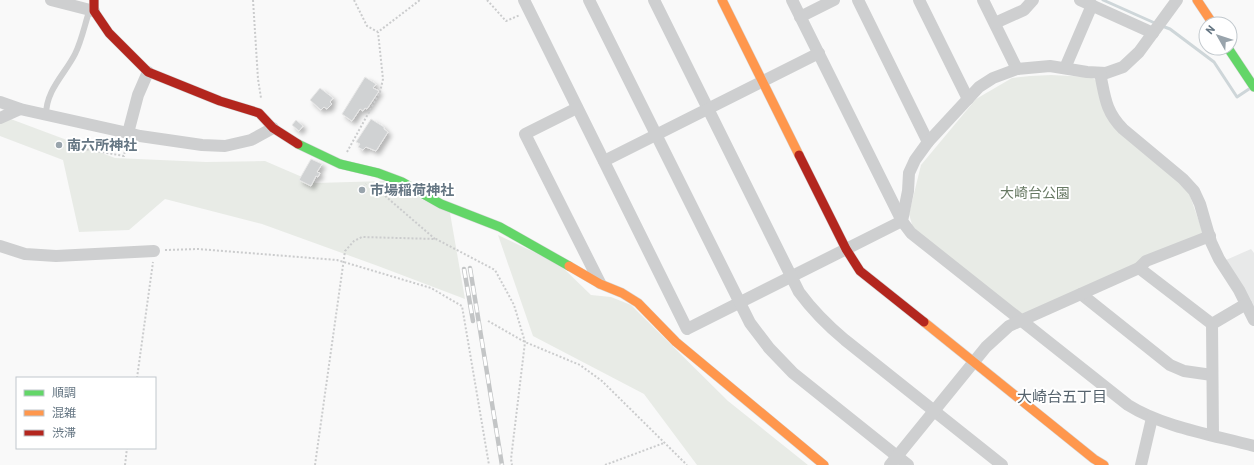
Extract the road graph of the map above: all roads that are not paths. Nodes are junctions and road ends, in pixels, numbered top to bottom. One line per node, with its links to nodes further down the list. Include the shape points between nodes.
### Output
1 (51, 0): 15 (street)
2 (589, 0): 38 (street)
3 (654, 0): 32 (street)
4 (722, 0): 27 (street)
5 (792, 0): 18 (street)
6 (834, 0): 18 (street)
7 (858, 0): 39 (street)
8 (918, 0): 29 (street)
9 (983, 0): 19 (street)
10 (1033, 0): 19 (street, via 1024,10)
11 (1080, 0): 16 (street)
12 (1177, 0): 20 (street)
13 (1197, 0): 17 (street)
14 (526, 5): 31 (street)
15 (94, 6): 25 (street, via 109,33); 34 (lane, via 88,15 76,53 54,88 46,107)
16 (1092, 6): 20 (street); 24 (street)
17 (1208, 16)
18 (800, 17): 21 (street)
19 (995, 23): 23 (street)
20 (1153, 32): 26 (street, via 1139,52 1122,67 1106,73)
21 (818, 53): 27 (street); 41 (street)
22 (1233, 56): 28 (street)
23 (1017, 68): 24 (street); 29 (street, via 993,78)
24 (1064, 68): 26 (street)
25 (148, 72): 36 (street, via 220,101 259,113); 37 (street, via 138,95)
26 (1100, 72): 42 (street, via 1107,105 1114,120 1183,179 1194,192)
27 (763, 81): 32 (street); 44 (street)
28 (1254, 87)
29 (968, 99): 39 (street)
30 (0, 102): 33 (street)
31 (577, 108): 40 (street); 48 (street, via 525,134)
32 (708, 108): 38 (street); 47 (street)
33 (20, 109): 34 (street); 35 (street)
34 (46, 115): 37 (street)
35 (0, 118)
36 (273, 128): 37 (street, via 251,140 225,146 195,144); 48 (street, via 300,145 340,164 402,182 441,204 500,227)
37 (128, 133)
38 (656, 135): 40 (street); 50 (street)
39 (928, 142): 41 (street, via 909,173)
40 (604, 161): 50 (street, via 687,329)
41 (902, 221): 44 (street); 53 (street, via 911,233)
42 (1210, 236): 46 (street, via 1146,261); 51 (street, via 1219,259)
43 (0, 246): 45 (street, via 25,254 56,256)
44 (846, 249): 47 (street); 55 (street, via 860,271)
45 (154, 251)
46 (1139, 268): 49 (street); 54 (street)
47 (792, 277): 50 (street); 57 (street, via 799,292 824,324)
48 (600, 284): 62 (street, via 638,302 676,342)
49 (1081, 294): 53 (street); 56 (street, via 1170,365 1184,371)
50 (739, 303): 61 (street, via 750,323 786,366)
51 (1246, 304): 52 (street); 54 (street)
52 (1254, 320)
53 (1022, 321): 55 (street, via 1009,326); 58 (street, via 1128,405)
54 (1212, 324): 56 (street)
55 (973, 362): 57 (street); 65 (street)
56 (1212, 375): 59 (street)
57 (934, 411): 61 (street); 64 (street)
58 (1152, 418): 59 (street); 66 (street)
59 (1213, 435): 60 (street)
60 (1254, 446)
61 (894, 460): 63 (street)
62 (824, 465)
63 (908, 465)
64 (1002, 465)
65 (1104, 465)
66 (1141, 465)

